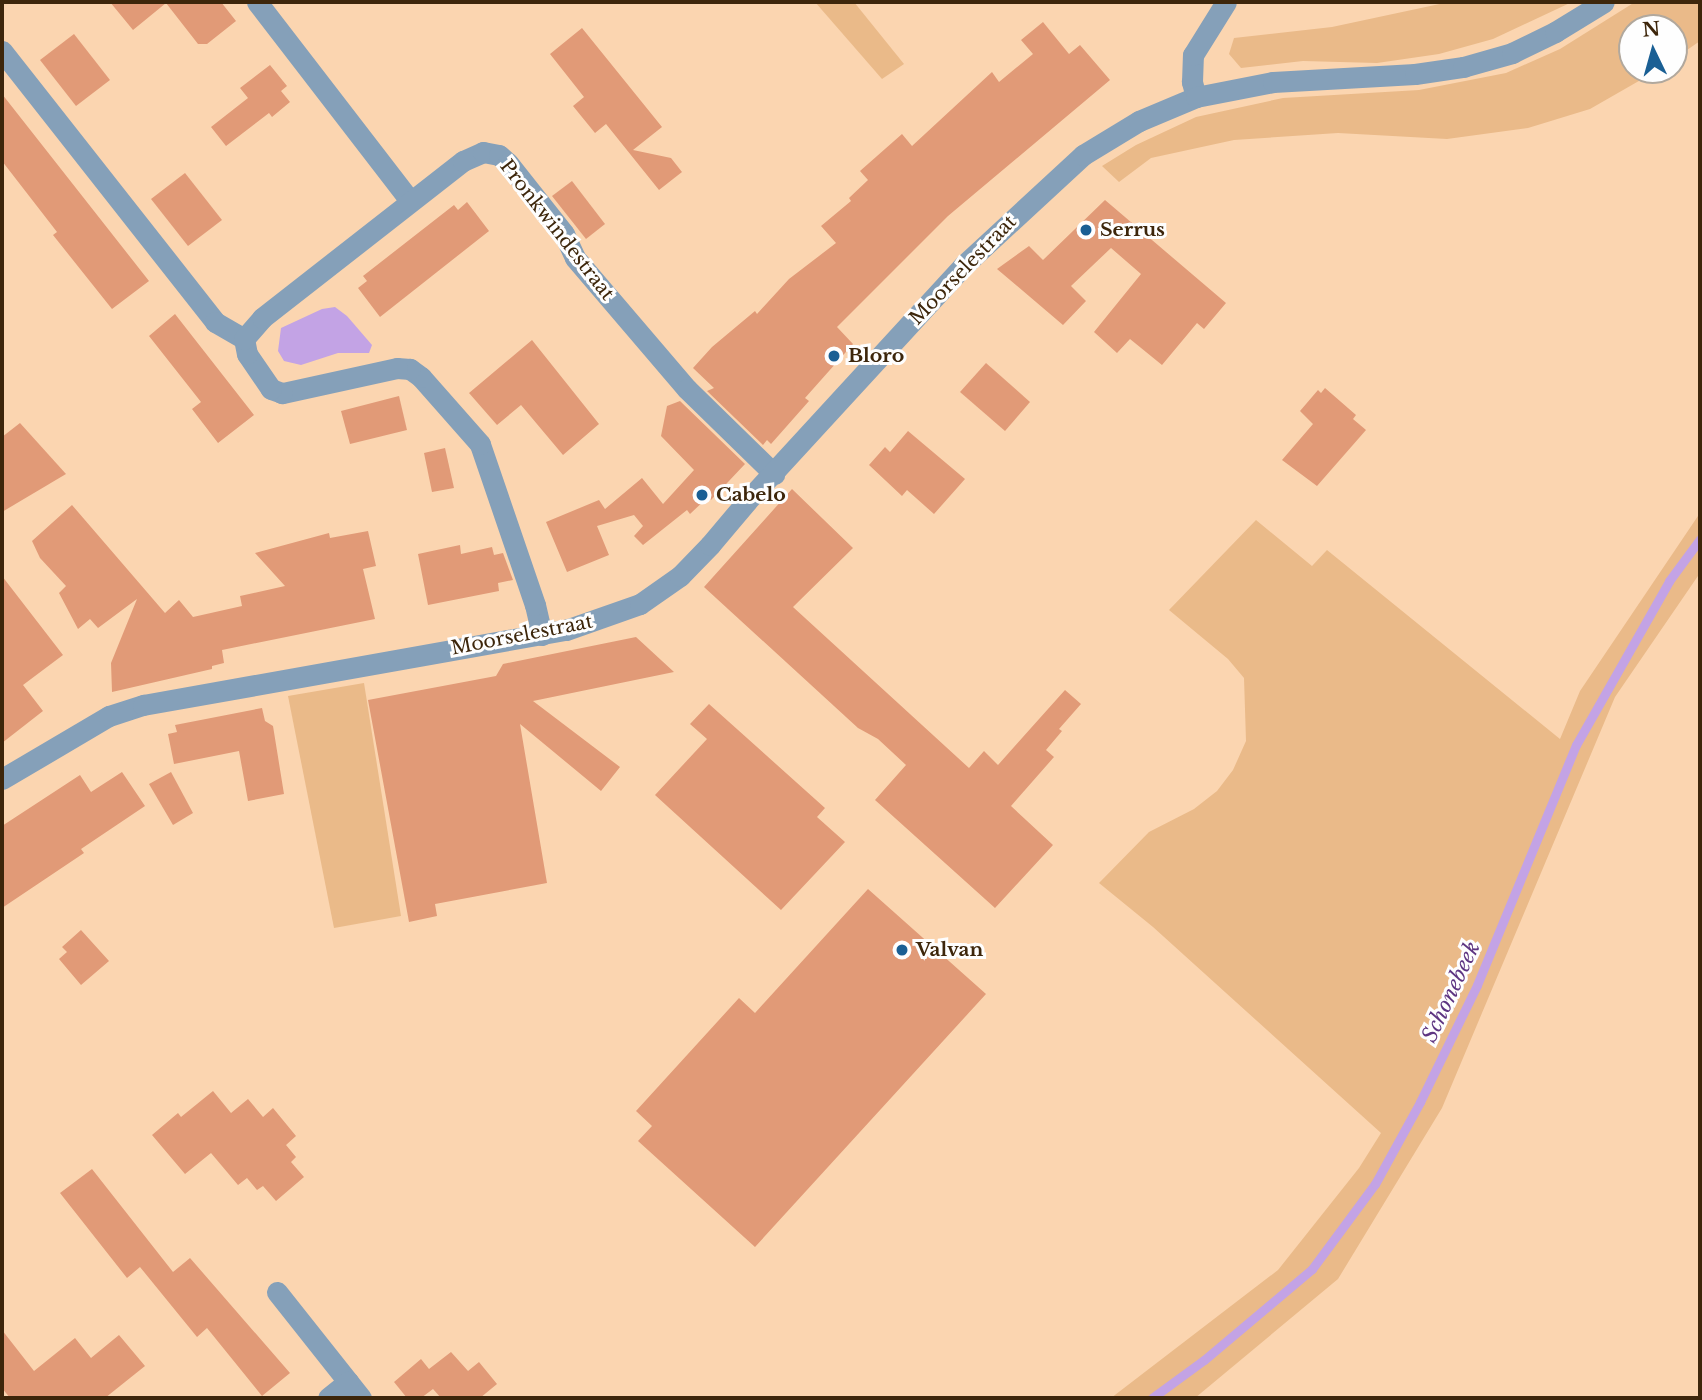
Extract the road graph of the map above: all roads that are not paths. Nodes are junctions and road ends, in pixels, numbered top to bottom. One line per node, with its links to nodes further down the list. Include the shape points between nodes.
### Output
1 (257, 2): 6 (street)
2 (1226, 2): 5 (street, via 1193,55)
3 (1604, 2): 5 (street, Moorselestraat, via 1512,53 1463,67 1273,82)
4 (2, 51): 7 (street, via 215,322)
5 (1196, 97): 8 (street, Moorselestraat, via 1139,121 1083,155 965,264)
6 (410, 201): 7 (street, Pronkwindestraat, via 262,318); 8 (street, Pronkwindestraat, via 472,155 499,155 564,234 575,258 687,389)
7 (244, 338): 9 (street, via 251,361 271,389 282,393 397,368 410,369 421,377 480,444)
8 (774, 474): 9 (street, Moorselestraat, via 680,576 640,604 593,623)
9 (542, 635): 10 (street, Moorselestraat, via 143,705 109,716)
10 (2, 779)
11 (277, 1292): 12 (street)
12 (355, 1390): 13 (street)
13 (328, 1398)

